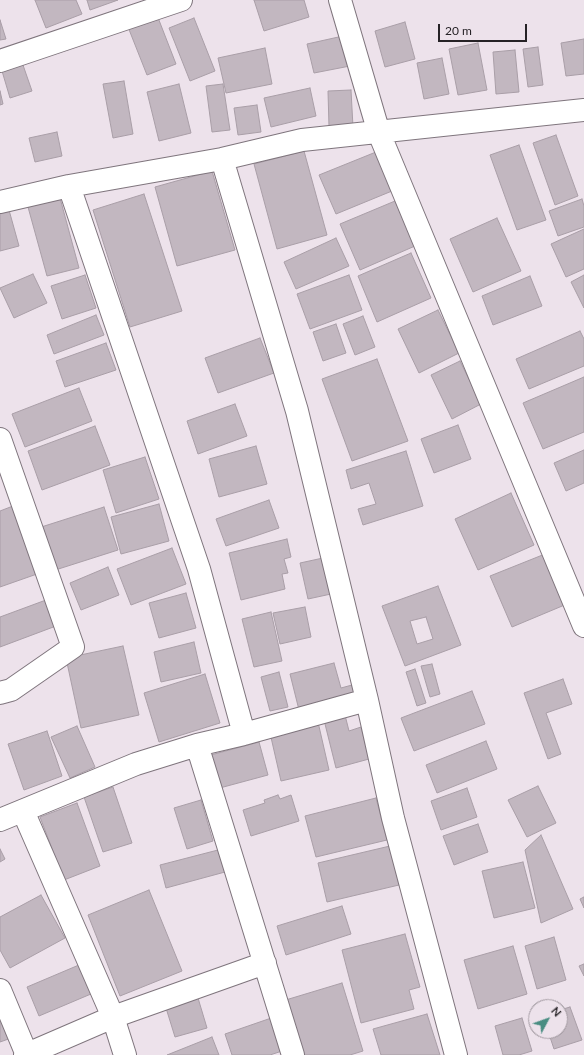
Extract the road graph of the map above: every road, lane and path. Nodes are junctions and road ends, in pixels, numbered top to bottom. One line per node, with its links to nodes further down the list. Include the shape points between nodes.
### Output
1 (181, 0): 3 (street)
2 (340, 0): 5 (street)
3 (0, 61)
4 (584, 110): 5 (street)
5 (379, 133): 6 (street, via 302,140); 10 (street)
6 (222, 159): 7 (street); 12 (street, via 297,411)
7 (69, 186): 8 (street); 13 (street, via 200,569)
8 (0, 202)
9 (0, 439): 11 (street, via 73,647 10,690)
10 (584, 626)
11 (0, 693)
12 (367, 700): 13 (street); 23 (street, via 393,818)
13 (244, 734): 14 (street)
14 (197, 745): 15 (street, via 136,764); 17 (street)
15 (23, 811): 16 (street); 19 (street)
16 (0, 820)
17 (265, 963): 19 (street); 22 (street)
18 (0, 990): 20 (street)
19 (112, 1016): 20 (street); 21 (street)
20 (26, 1055)
21 (125, 1055)
22 (293, 1055)
23 (456, 1055)

